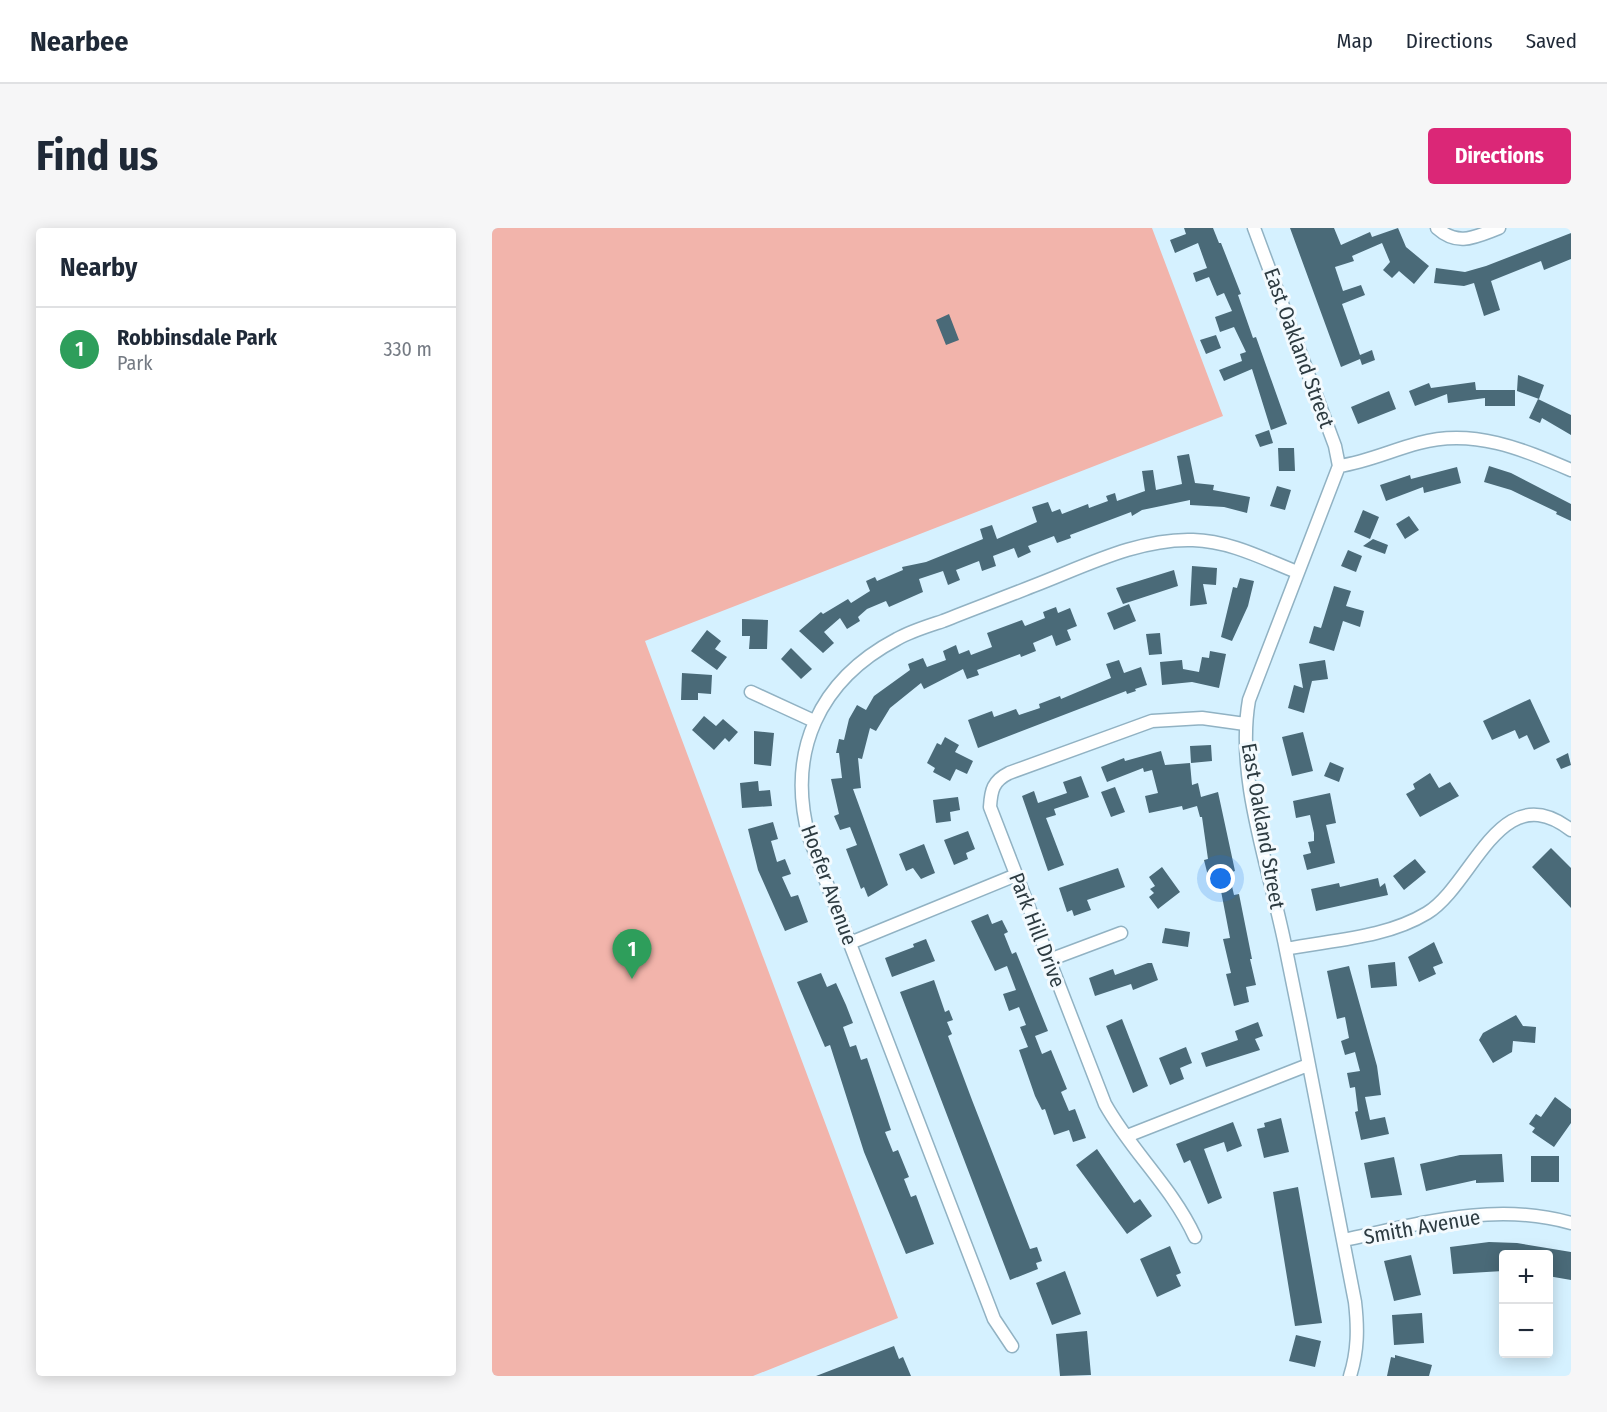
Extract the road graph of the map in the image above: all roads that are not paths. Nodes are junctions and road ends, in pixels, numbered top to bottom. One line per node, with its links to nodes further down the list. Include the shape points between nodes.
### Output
1 (1254, 228): 4 (street, East Oakland Street)
2 (1437, 228): 3 (street, via 1448,238 1468,238)
3 (1499, 228)
4 (1339, 466): 5 (street, via 1420,442 1466,437 1522,449); 6 (street, East Oakland Street)
5 (1571, 470)
6 (1297, 572): 8 (street, Hoefer Avenue, via 1236,548 1193,540 1167,541 1118,554 899,638 857,665); 9 (street, East Oakland Street, via 1249,700)
7 (751, 692): 8 (street)
8 (814, 721): 13 (street, Hoefer Avenue, via 802,768 803,816)
9 (1245, 724): 11 (street, Park Hill Drive, via 1202,718 1152,721 998,779 991,789 990,807); 14 (street, East Oakland Street, via 1257,820)
10 (1571, 830): 14 (street, via 1554,817 1530,815 1511,820 1490,839 1448,896 1428,912 1398,927)
11 (1016, 875): 13 (street); 15 (street, Park Hill Drive)
12 (1121, 933): 15 (street)
13 (850, 943): 21 (street, Hoefer Avenue, via 994,1319)
14 (1286, 949): 16 (street, East Oakland Street)
15 (1049, 960): 17 (street, Park Hill Drive, via 1105,1104)
16 (1308, 1065): 17 (street); 20 (street, East Oakland Street)
17 (1127, 1136): 19 (street, Park Hill Drive, via 1177,1203)
18 (1571, 1223): 20 (street, Smith Avenue, via 1518,1213 1464,1216)
19 (1195, 1237)
20 (1344, 1240): 22 (street, East Oakland Street, via 1358,1331)
21 (1012, 1346)
22 (1350, 1376)

